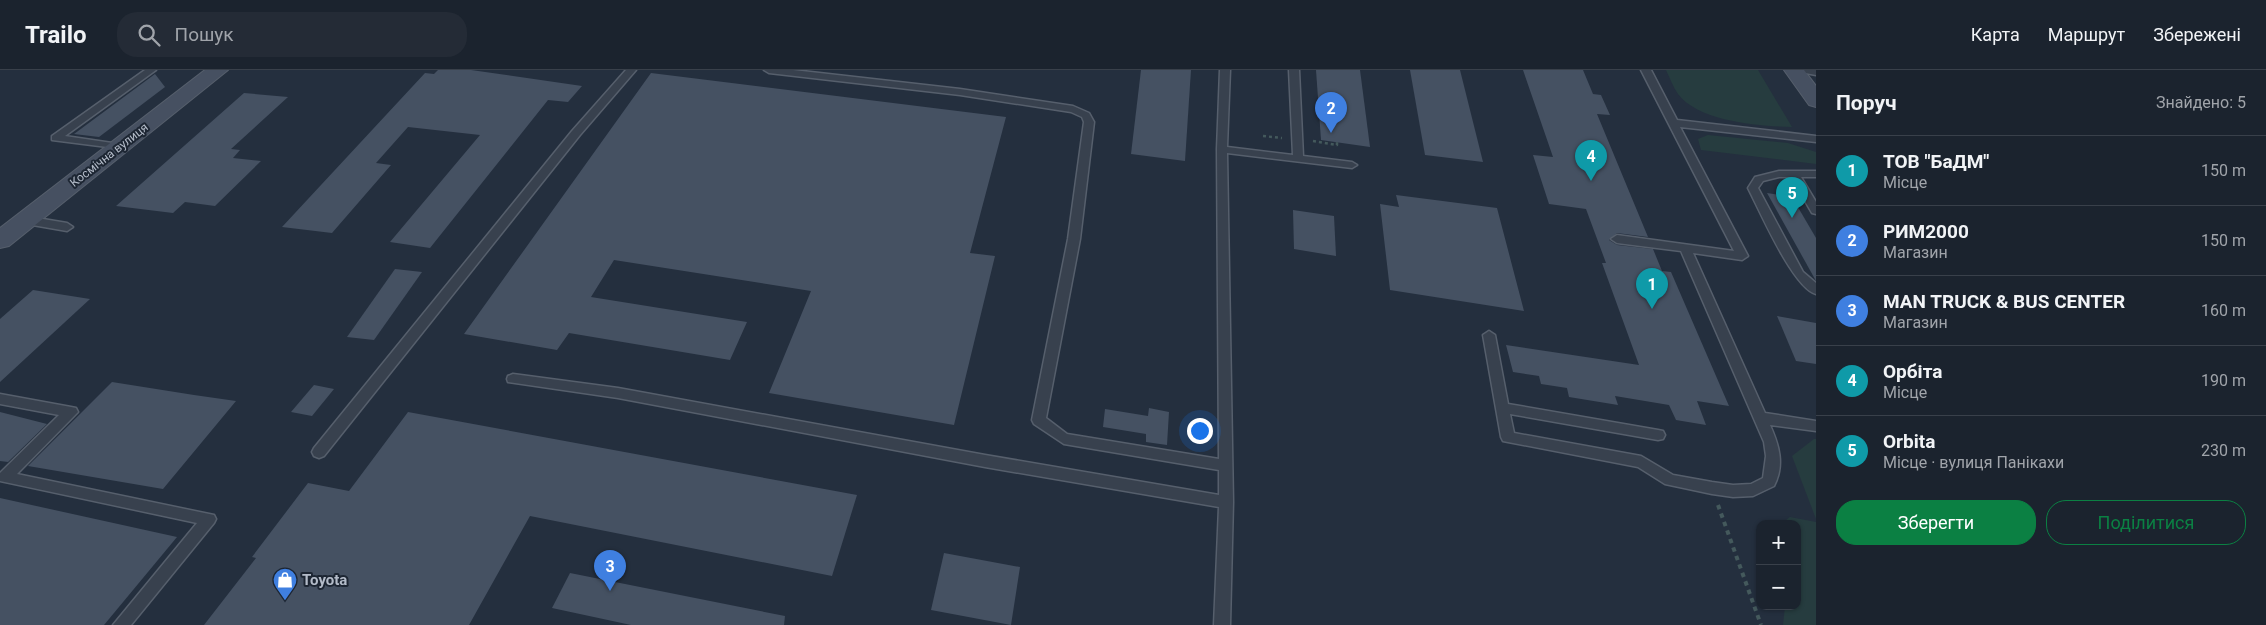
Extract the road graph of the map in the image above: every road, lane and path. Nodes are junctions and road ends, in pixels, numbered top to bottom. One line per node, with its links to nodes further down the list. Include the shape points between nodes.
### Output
1 (151, 70): 16 (lane, via 56,138)
2 (218, 70): 16 (main road, Космічна вулиця)
3 (631, 70): 36 (lane, via 576,133)
4 (768, 70): 37 (lane, via 960,92 1074,109 1086,115 1089,122 1074,239 1039,420 1064,439)
5 (1225, 70): 17 (lane)
6 (1294, 70): 18 (lane)
7 (1646, 70): 12 (lane)
8 (1794, 70): 11 (main road)
9 (1803, 70): 10 (lane)
10 (1816, 72)
11 (1816, 102)
12 (1674, 123): 13 (lane); 27 (lane, via 1742,256)
13 (1816, 139)
14 (1322, 142): 15 (path, via 1337,145)
15 (1337, 142)
16 (119, 147): 23 (main road, Космічна вулиця)
17 (1222, 148): 18 (lane); 37 (lane)
18 (1298, 158): 19 (lane)
19 (1352, 165)
20 (1794, 174): 21 (lane); 22 (lane); 28 (lane, via 1760,179 1754,188 1799,274)
21 (1816, 174)
22 (1816, 211)
23 (25, 220): 24 (lane); 26 (main road, Космічна вулиця)
24 (67, 227)
25 (1617, 239): 27 (lane)
26 (0, 240)
27 (1685, 248): 33 (lane)
28 (1816, 290)
29 (1489, 335): 32 (lane)
30 (513, 379): 39 (lane, via 618,393)
31 (0, 399): 40 (lane, via 71,412 5,477 208,519)
32 (1503, 408): 35 (lane); 38 (lane, via 1508,437 1641,462 1670,480)
33 (1760, 418): 34 (lane); 38 (lane, via 1773,447 1774,466 1769,482 1753,490)
34 (1816, 426)
35 (1658, 435)
36 (319, 452)
37 (1226, 466): 39 (lane)
38 (1712, 488): 42 (path)
39 (1226, 502): 41 (lane)
40 (121, 625)
41 (1222, 625)
42 (1760, 625)

